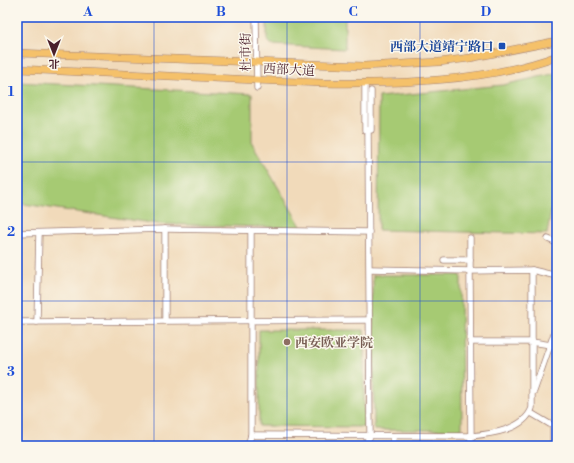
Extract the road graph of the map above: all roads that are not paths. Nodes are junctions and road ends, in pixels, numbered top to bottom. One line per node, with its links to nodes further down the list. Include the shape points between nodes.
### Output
1 (256, 17): 9 (street, 杜市街)
2 (557, 37): 4 (main road)
3 (557, 41): 4 (main road, 西部大道)
4 (538, 45): 9 (main road, 西部大道, via 470,58 393,65)
5 (17, 53): 9 (main road, 西部大道)
6 (557, 56): 7 (main road, 西部大道)
7 (546, 60): 8 (main road); 12 (main road, 西部大道, via 473,75)
8 (557, 60)
9 (258, 63): 11 (street, 杜市街)
10 (17, 69): 11 (main road, 西部大道)
11 (257, 80): 12 (main road, 西部大道); 13 (street, 杜市街)
12 (365, 83): 15 (street, via 365,130)
13 (257, 88)
14 (371, 91): 15 (street, via 371,130)
15 (368, 130): 18 (street)
16 (165, 229): 17 (street); 20 (street); 30 (street)
17 (251, 230): 18 (street); 31 (street)
18 (369, 232): 26 (street)
19 (17, 233): 20 (street)
20 (39, 233): 34 (street)
21 (470, 238): 25 (street)
22 (548, 239): 23 (street)
23 (557, 243)
24 (444, 260): 25 (street)
25 (470, 260): 28 (street)
26 (370, 269): 28 (street); 32 (street)
27 (532, 270): 28 (street); 29 (street); 37 (street)
28 (470, 271): 36 (street)
29 (557, 276)
30 (165, 320): 31 (street); 34 (street)
31 (251, 320): 32 (street); 43 (street)
32 (369, 320): 44 (street)
33 (17, 322): 34 (street)
34 (37, 322)
35 (557, 325): 38 (street)
36 (470, 342): 37 (street); 46 (street)
37 (532, 342): 38 (street); 40 (street)
38 (550, 344): 39 (street); 40 (street)
39 (557, 346)
40 (532, 395): 41 (street)
41 (531, 413): 42 (street); 46 (street, via 504,431)
42 (555, 426): 51 (street)
43 (251, 435): 44 (street); 47 (street)
44 (370, 436): 45 (street); 48 (street)
45 (392, 436): 46 (street); 49 (street)
46 (471, 436): 50 (street)
47 (248, 446)
48 (364, 446)
49 (393, 446)
50 (471, 446)
51 (553, 446)

